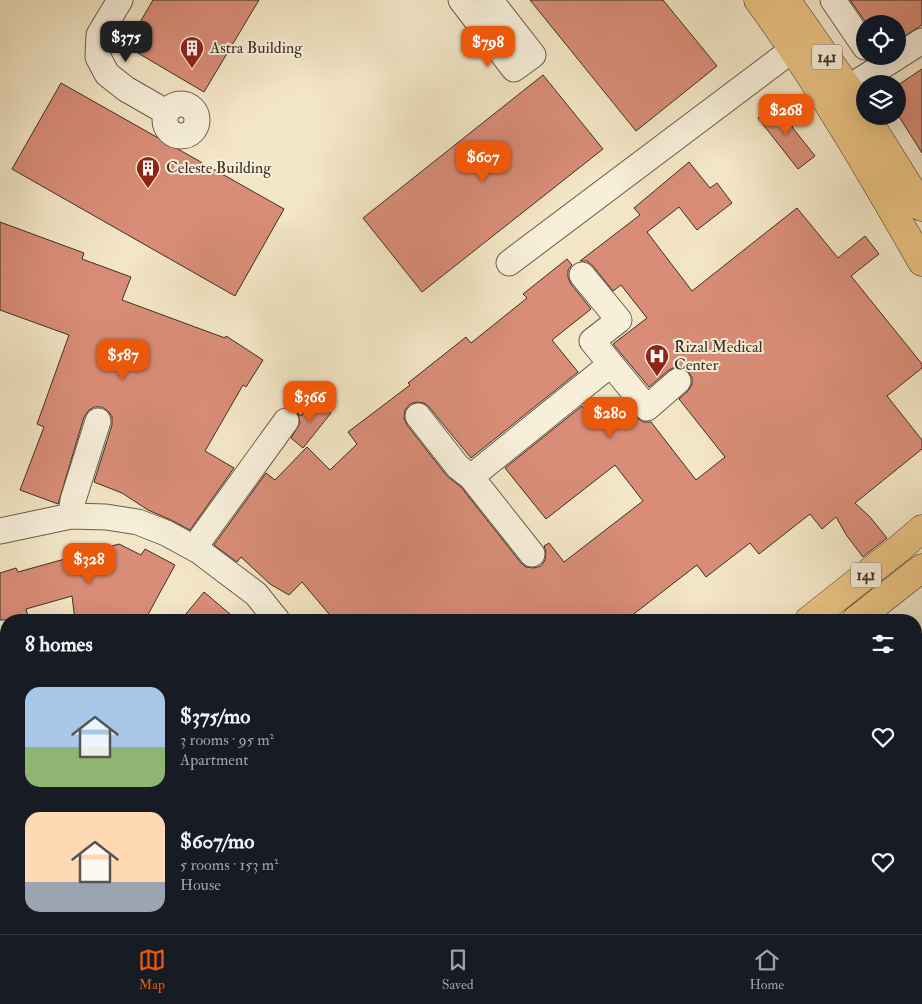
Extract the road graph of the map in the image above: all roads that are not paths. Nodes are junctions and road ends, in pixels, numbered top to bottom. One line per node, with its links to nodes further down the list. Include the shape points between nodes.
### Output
1 (120, 0): 14 (street, via 99,35 98,57 107,74)
2 (461, 0): 3 (street, via 514,69 532,55)
3 (490, 0)
4 (758, 0): 9 (main road, 141)
5 (786, 0): 9 (main road, 141)
6 (833, 0): 7 (street)
7 (856, 33)
8 (922, 41): 10 (street)
9 (802, 42): 12 (main road, 141); 17 (main road, 141, via 847,135); 18 (street)
10 (906, 48)
11 (873, 65): 12 (street)
12 (848, 88): 13 (main road, 141)
13 (856, 101)
14 (166, 112)
15 (871, 125): 16 (main road, 141)
16 (922, 207)
17 (922, 262)
18 (509, 263)
19 (582, 276): 20 (street, via 619,320 592,341)
20 (611, 364): 21 (street, via 647,408); 25 (street)
21 (678, 381)
22 (418, 416): 25 (street, via 458,467)
23 (98, 421): 26 (street)
24 (286, 421): 29 (street)
25 (471, 477): 30 (street)
26 (71, 516): 28 (street); 29 (street, via 138,522)
27 (922, 529): 33 (main road, 141)
28 (0, 531)
29 (194, 548): 32 (street, via 256,594)
30 (532, 554)
31 (921, 572): 34 (main road, 141)
32 (272, 614)
33 (817, 614)
34 (864, 614)

